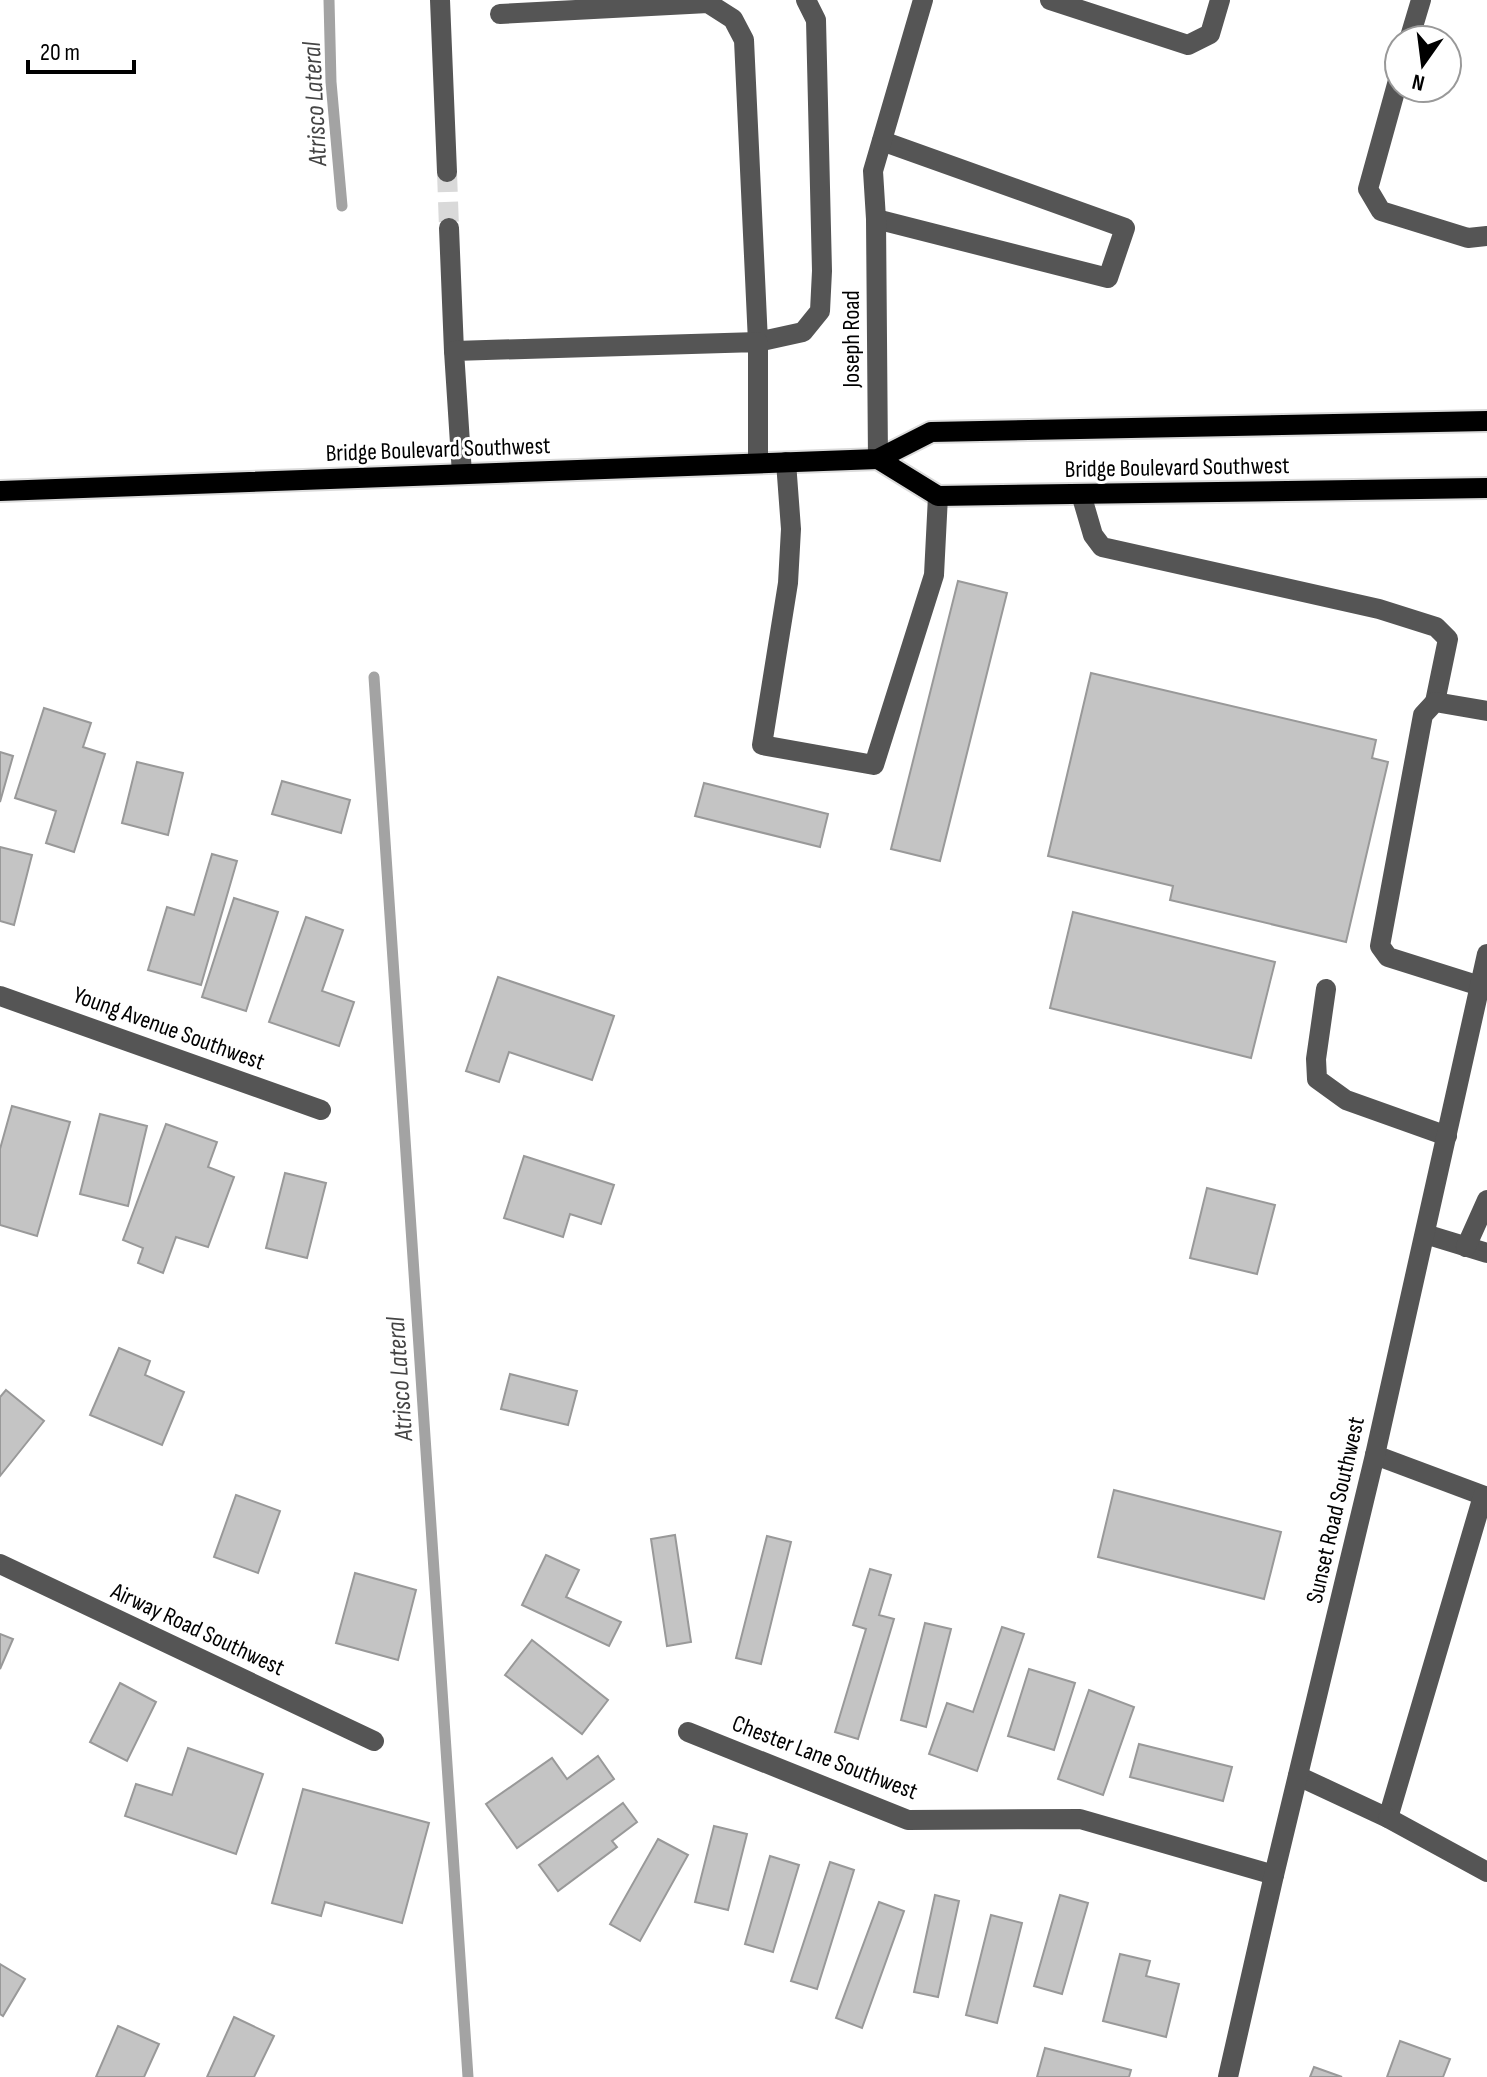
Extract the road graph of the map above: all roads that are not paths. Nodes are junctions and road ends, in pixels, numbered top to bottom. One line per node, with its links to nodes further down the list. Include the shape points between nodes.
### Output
1 (440, 0): 11 (street)
2 (806, 0): 15 (street, via 816,20 820,311 803,332)
3 (923, 0): 10 (street, Joseph Road)
4 (1050, 0): 5 (street, via 1188,45 1210,34)
5 (1220, 0)
6 (1421, 0): 8 (street)
7 (500, 14): 15 (street, via 708,3 733,19 744,40)
8 (1414, 24)
9 (1392, 104): 14 (street, via 1368,189 1381,211 1468,238)
10 (882, 141): 12 (street, Joseph Road, via 873,171); 12 (street, via 1125,228 1108,278)
11 (447, 172)
12 (876, 219): 18 (street, Joseph Road)
13 (449, 228): 16 (street)
14 (1487, 236)
15 (758, 342): 16 (street); 20 (street)
16 (454, 351): 21 (street)
17 (1487, 421): 18 (main road, Bridge Boulevard Southwest, via 931,432)
18 (878, 459): 19 (main road, Bridge Boulevard Southwest); 25 (main road)
19 (786, 462): 20 (main road, Bridge Boulevard Southwest); 25 (street, via 788,583 762,745 874,765 934,575)
20 (758, 463): 21 (main road, Bridge Boulevard Southwest)
21 (462, 474): 23 (main road, Bridge Boulevard Southwest)
22 (1487, 488): 24 (main road, Bridge Boulevard Southwest)
23 (0, 491)
24 (1081, 494): 25 (main road, Bridge Boulevard Southwest); 26 (street, via 1102,547 1379,609 1436,627 1448,639)
25 (938, 496)
26 (1435, 702): 27 (street); 29 (street, via 1423,715 1380,946 1388,957)
27 (1487, 711)
28 (1487, 954): 29 (street, Sunset Road Southwest)
29 (1480, 986): 33 (street, Sunset Road Southwest)
30 (1326, 989): 33 (street, via 1317,1079 1346,1100)
31 (0, 996): 32 (street, Young Avenue Southwest)
32 (321, 1110)
33 (1447, 1136): 35 (street, Sunset Road Southwest)
34 (1487, 1200): 36 (street)
35 (1425, 1234): 36 (street); 38 (street, Sunset Road Southwest)
36 (1466, 1247): 37 (street)
37 (1487, 1253)
38 (1375, 1455): 39 (street); 43 (street, Sunset Road Southwest)
39 (1485, 1496): 44 (street)
40 (0, 1564): 42 (street, Airway Road Southwest)
41 (688, 1732): 46 (street, Chester Lane Southwest, via 908,1820 1080,1819)
42 (374, 1741)
43 (1298, 1776): 44 (street); 46 (street, Sunset Road Southwest)
44 (1388, 1818): 45 (street)
45 (1487, 1872)
46 (1274, 1875): 47 (street, Sunset Road Southwest)
47 (1228, 2077)

